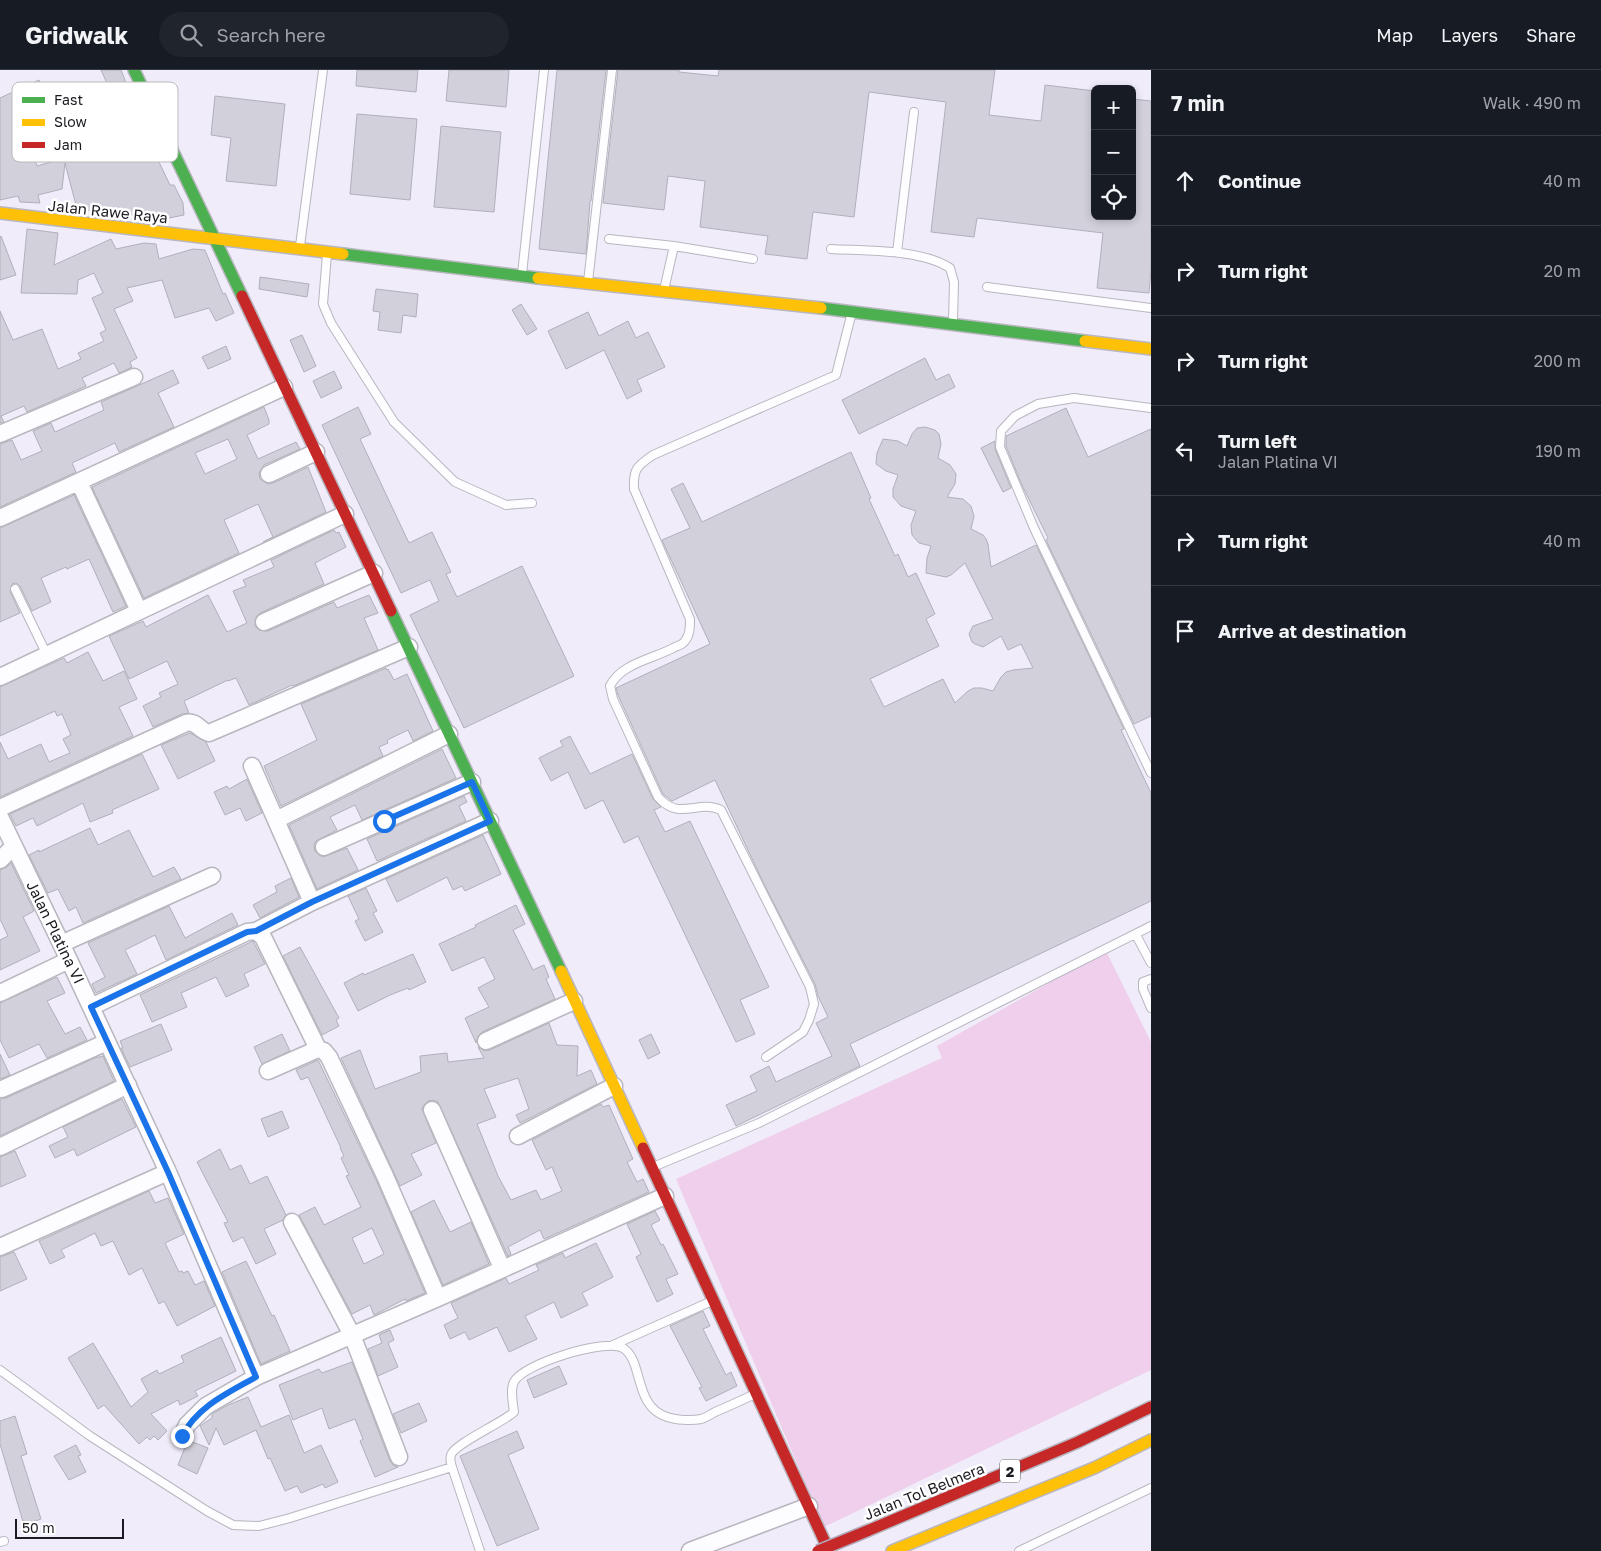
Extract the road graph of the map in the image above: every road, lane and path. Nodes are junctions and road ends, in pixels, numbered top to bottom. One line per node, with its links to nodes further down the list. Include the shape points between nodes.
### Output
1 (134, 70): 5 (main road)
2 (323, 70): 12 (lane)
3 (544, 70): 17 (lane)
4 (612, 70): 18 (lane)
5 (140, 82)
6 (914, 112): 15 (lane)
7 (177, 162): 9 (main road)
8 (0, 214): 9 (main road, Jalan Rawe Raya)
9 (213, 238): 12 (main road, Jalan Rawe Raya); 26 (main road)
10 (609, 239): 11 (lane)
11 (674, 246): 16 (lane); 20 (lane)
12 (300, 248): 14 (main road, Jalan Rawe Raya)
13 (831, 249): 15 (lane)
14 (328, 252): 17 (main road, Jalan Rawe Raya); 32 (lane, via 323,304 331,323 394,422 455,482 506,504)
15 (897, 252): 23 (lane, via 939,261 950,268 954,282)
16 (753, 259)
17 (522, 276): 18 (main road, Jalan Rawe Raya)
18 (588, 283): 20 (main road, Jalan Rawe Raya)
19 (987, 287): 21 (lane)
20 (664, 291): 22 (main road, Jalan Rawe Raya)
21 (1151, 308)
22 (853, 311): 23 (main road, Jalan Rawe Raya); 69 (lane, via 836,374 653,455 640,464 633,475 634,489 690,619 690,632 684,642 670,650 623,670 614,677 610,686 658,797 665,805 673,809 714,807 721,810 810,987 814,1004 803,1032)
23 (952, 325): 24 (main road, Jalan Rawe Raya)
24 (1151, 349)
25 (134, 377): 28 (street)
26 (284, 387): 29 (main road); 31 (street)
27 (1151, 408): 44 (lane, via 1074,398 1038,404 1015,416 1001,431 1000,447 1034,528)
28 (0, 434)
29 (316, 452): 30 (street); 33 (main road)
30 (269, 474)
31 (80, 482): 34 (street); 37 (street)
32 (532, 503)
33 (346, 514): 35 (main road); 37 (street)
34 (0, 518)
35 (374, 573): 38 (street); 39 (main road)
36 (15, 589): 40 (lane)
37 (139, 611): 40 (street)
38 (264, 622)
39 (408, 646): 42 (main road); 46 (street, via 209,732 195,723 186,723)
40 (47, 655): 41 (street)
41 (0, 676)
42 (450, 734): 45 (main road); 48 (street)
43 (252, 766): 48 (street)
44 (1151, 773)
45 (472, 782): 49 (main road); 51 (street)
46 (0, 808)
47 (0, 817): 50 (street, Jalan Platina VI)
48 (276, 820): 54 (street)
49 (490, 821): 54 (street); 63 (main road)
50 (14, 846): 52 (street); 58 (street, Jalan Platina VI)
51 (324, 847)
52 (0, 860)
53 (212, 876): 58 (street)
54 (312, 902): 56 (street)
55 (1151, 926): 57 (lane)
56 (256, 931): 64 (street, via 247,932); 68 (street, via 263,937)
57 (1136, 935): 60 (lane); 77 (lane, via 759,1123)
58 (61, 944): 59 (street, Jalan Platina VI)
59 (69, 960): 62 (street); 64 (street, Jalan Platina VI)
60 (1151, 963)
61 (1151, 979): 65 (lane, via 1144,982 1143,989)
62 (0, 993)
63 (574, 1001): 66 (street); 72 (main road)
64 (91, 1007): 67 (street, Jalan Platina VI)
65 (1151, 1008)
66 (486, 1041)
67 (107, 1042): 71 (street, Jalan Platina VI); 73 (street)
68 (318, 1049): 70 (street); 83 (street, via 329,1057)
69 (766, 1057)
70 (268, 1071)
71 (128, 1085): 76 (street); 78 (street, Jalan Platina VI)
72 (614, 1086): 75 (street); 77 (main road)
73 (2, 1089)
74 (432, 1110): 82 (street)
75 (518, 1136)
76 (0, 1147)
77 (652, 1167): 79 (main road)
78 (168, 1172): 81 (street); 88 (street, Jalan Platina VI)
79 (665, 1196): 82 (street); 84 (main road)
80 (292, 1222): 85 (street)
81 (0, 1248)
82 (502, 1268): 83 (street)
83 (438, 1298): 85 (street)
84 (713, 1301): 86 (lane); 89 (main road)
85 (352, 1335): 88 (street); 93 (street)
86 (613, 1346): 89 (lane, via 624,1349 645,1398 653,1409 665,1416 700,1419); 94 (lane, via 592,1347 520,1373 513,1382 514,1412 454,1450)
87 (0, 1370): 94 (lane, via 90,1436 233,1525 259,1526 290,1518)
88 (256, 1377): 91 (street, via 206,1406)
89 (754, 1394): 96 (main road)
90 (1151, 1407): 99 (main road, Jalan Tol Belmera / 2, bridge, via 1069,1446)
91 (182, 1436)
92 (1151, 1440): 101 (main road, 2, via 1094,1468)
93 (399, 1457)
94 (452, 1467): 97 (lane)
95 (1151, 1488): 102 (lane)
96 (809, 1506): 98 (street); 100 (main road)
97 (480, 1551)
98 (690, 1551)
99 (818, 1551)
100 (829, 1551)
101 (892, 1551)
102 (1019, 1551)

